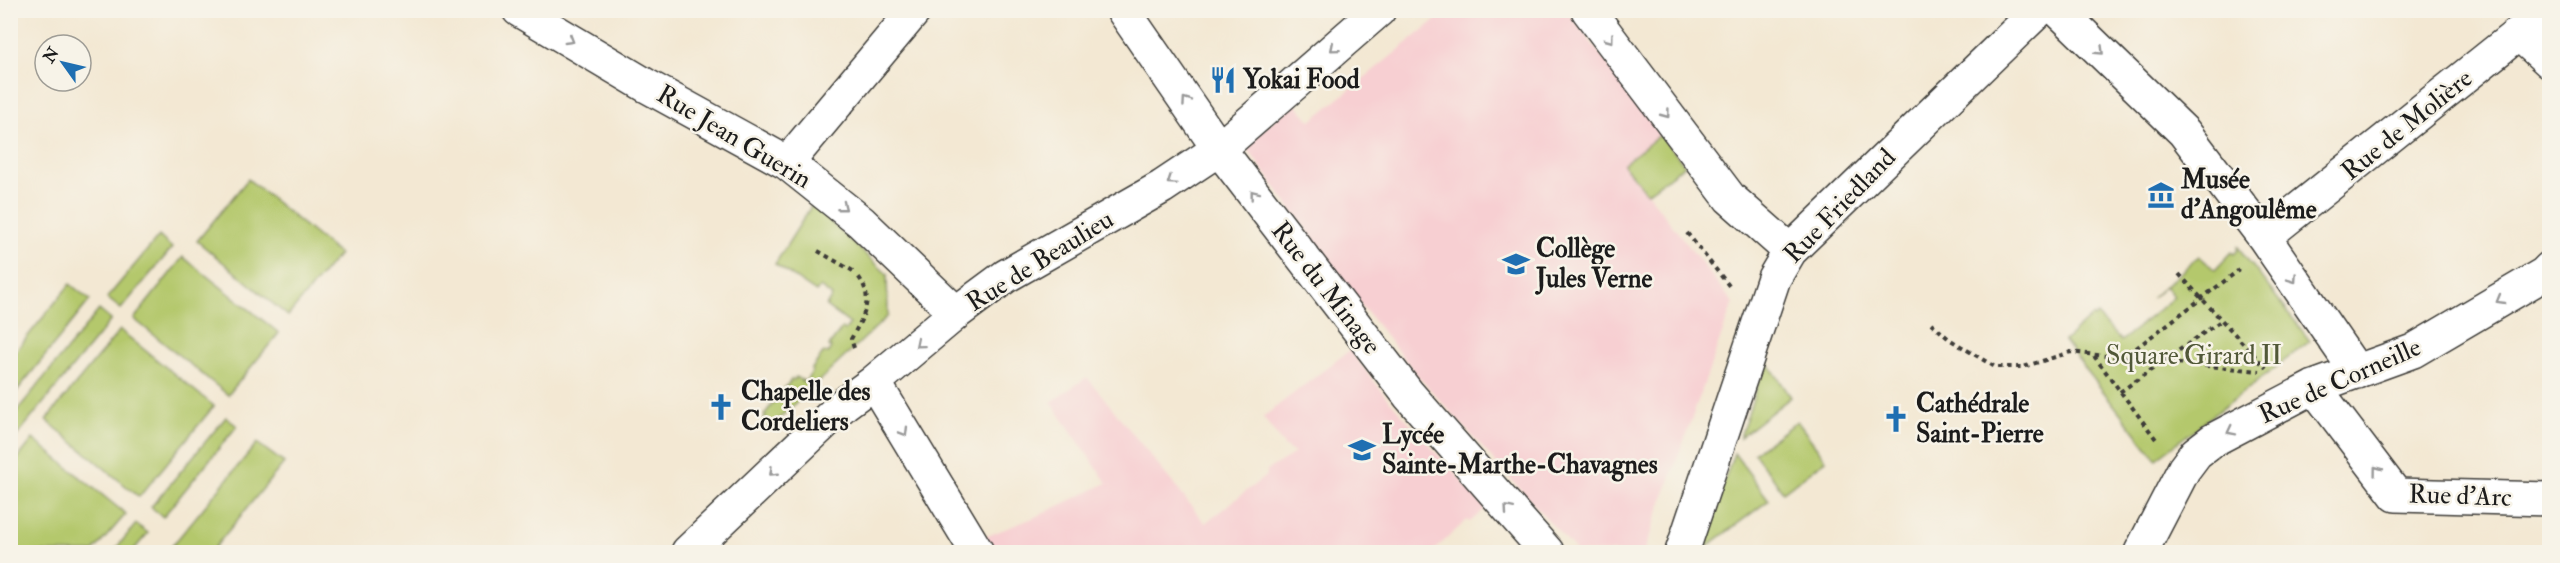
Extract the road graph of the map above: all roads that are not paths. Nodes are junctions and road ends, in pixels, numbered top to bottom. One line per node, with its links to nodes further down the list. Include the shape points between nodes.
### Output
1 (519, 10): 12 (street, Rue Jean Guerin, one-way to 12)
2 (915, 10): 12 (street)
3 (1123, 10): 11 (street, Rue du Minage, one-way to 3)
4 (1379, 10): 11 (street, Rue de Beaulieu, one-way to 11)
5 (1588, 10): 14 (street, one-way to 14, via 1730,198)
6 (2039, 10): 14 (street, Rue Friedland)
7 (2058, 10): 13 (street, one-way to 13, via 2184,132)
8 (2548, 10): 9 (street, Rue de Molière)
9 (2519, 34): 10 (street); 13 (street, Rue de Molière)
10 (2550, 62)
11 (1219, 149): 16 (street, Rue de Beaulieu, one-way to 16, via 1162,187 1006,276); 23 (street, Rue du Minage, one-way to 11, via 1408,395)
12 (787, 163): 16 (street, Rue Jean Guerin, one-way to 16, via 861,222)
13 (2265, 237): 17 (street, one-way to 17)
14 (1790, 251): 24 (street, Rue Friedland, via 1774,278)
15 (2550, 268): 17 (street, Rue de Corneille, one-way to 17, via 2413,351)
16 (956, 313): 18 (street, Rue de Beaulieu, one-way to 18)
17 (2357, 372): 19 (street, Rue de Corneille)
18 (874, 382): 21 (street, Rue de Beaulieu, one-way to 21, via 844,404); 22 (street, one-way to 22)
19 (2314, 387): 20 (street, Rue d'Arc, one-way to 19, via 2396,495); 25 (street, Rue de Corneille, one-way to 25, via 2212,440 2196,453)
20 (2550, 500)
21 (688, 552)
22 (977, 552)
23 (1547, 552)
24 (1682, 552)
25 (2141, 552)

